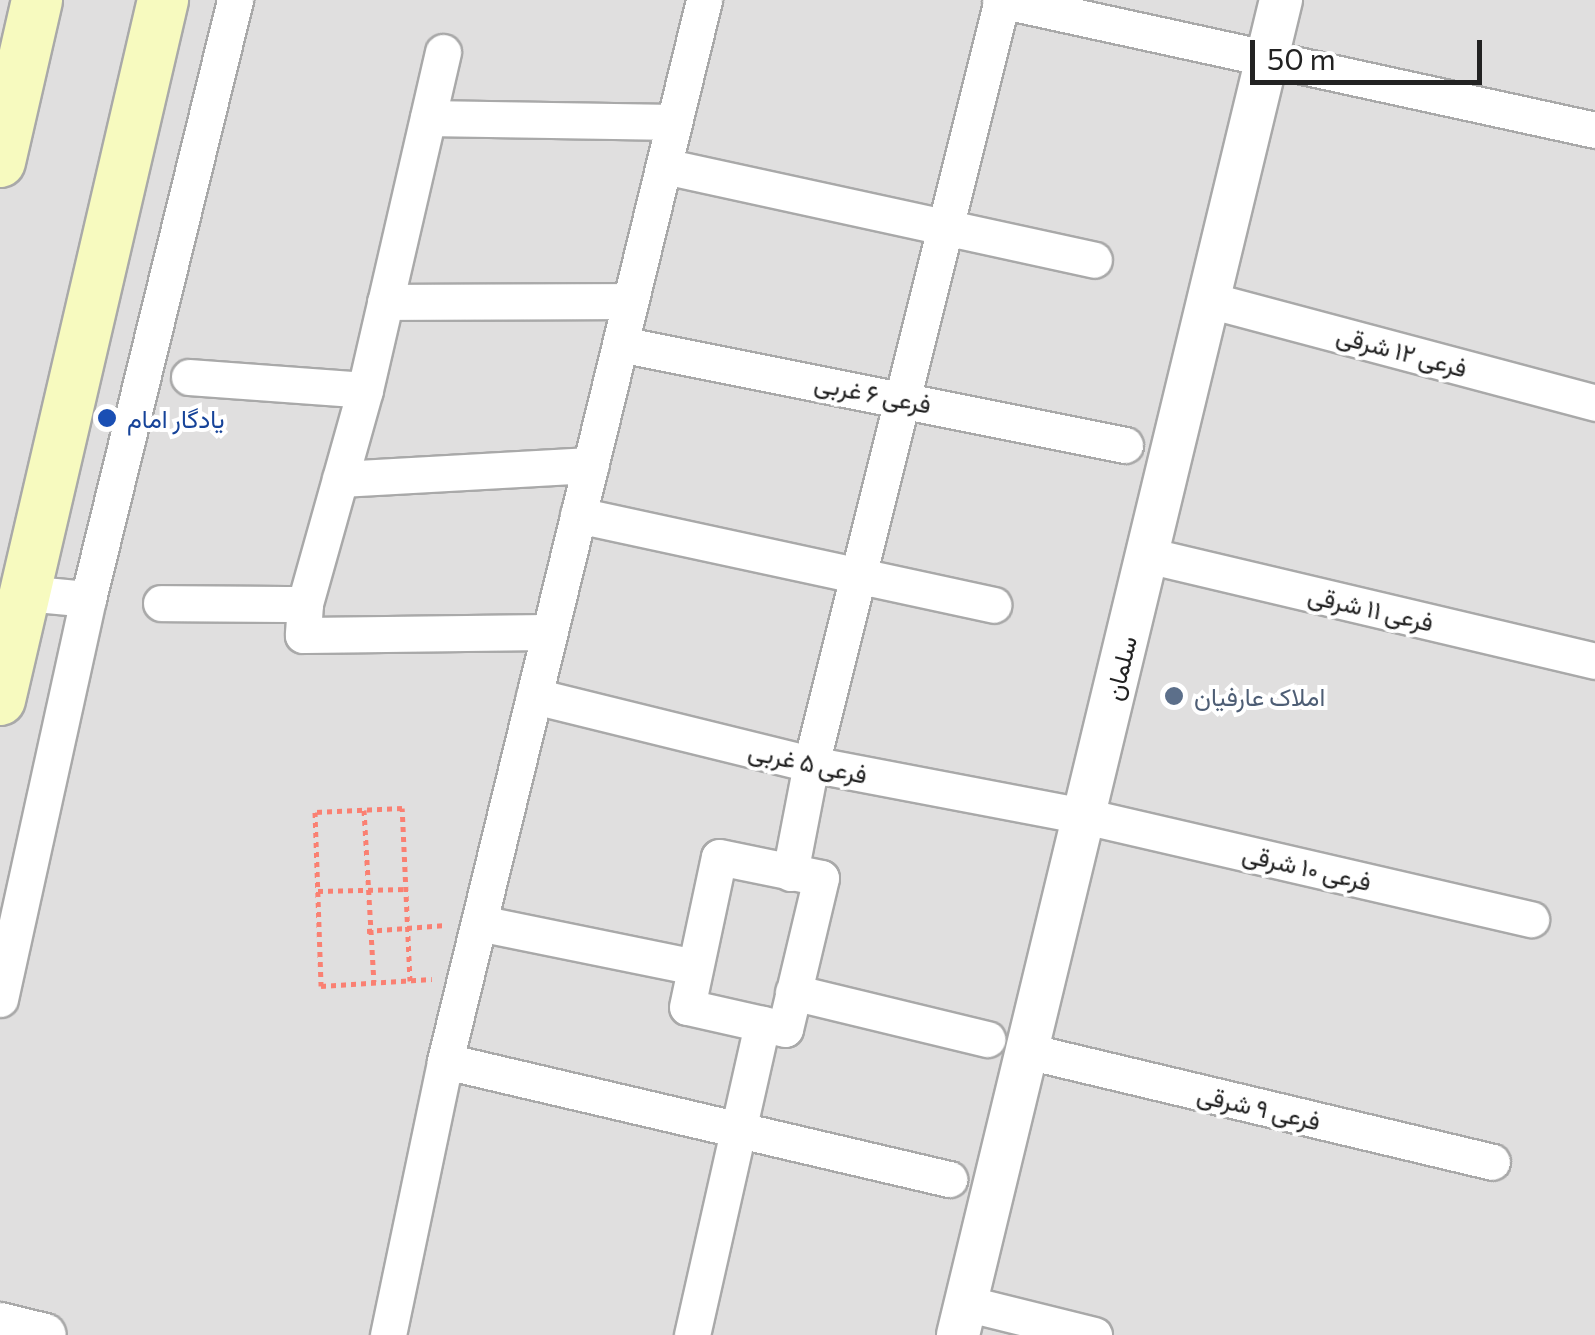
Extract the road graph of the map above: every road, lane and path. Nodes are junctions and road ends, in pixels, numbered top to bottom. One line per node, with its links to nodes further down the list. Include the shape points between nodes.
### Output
1 (37, 0): 12 (main road)
2 (163, 0): 30 (main road)
3 (235, 0): 31 (street)
4 (704, 0): 10 (street)
5 (1001, 0): 8 (street); 14 (street)
6 (1281, 0): 8 (street, سلمان)
7 (443, 52): 9 (street)
8 (1268, 54): 11 (street); 16 (street, سلمان)
9 (428, 118): 10 (street); 18 (street)
10 (674, 122): 13 (street)
11 (1595, 130)
12 (0, 162)
13 (664, 166): 14 (street); 17 (street)
14 (946, 226): 15 (street); 22 (street)
15 (1094, 260)
16 (1209, 300): 23 (street, فرعی ۱۲ شرقی); 28 (street, سلمان)
17 (630, 301): 18 (street); 19 (street)
18 (385, 302): 21 (street)
19 (620, 344): 22 (street, فرعی ۶ غربی); 25 (street)
20 (189, 378): 21 (street)
21 (365, 390): 26 (street)
22 (902, 399): 24 (street, فرعی ۶ غربی); 29 (street)
23 (1595, 403)
24 (1125, 445)
25 (591, 465): 26 (street); 27 (street)
26 (340, 479): 33 (street)
27 (578, 514): 29 (street); 35 (street)
28 (1147, 555): 36 (street, فرعی ۱۱ شرقی); 41 (street, سلمان)
29 (858, 574): 34 (street); 39 (street)
30 (25, 593): 31 (street); 38 (main road)
31 (88, 598): 55 (street)
32 (161, 603): 33 (street)
33 (305, 604): 35 (street, via 303,635)
34 (993, 604)
35 (550, 632): 37 (street)
36 (1595, 661)
37 (534, 696): 39 (street, فرعی ۵ غربی); 47 (street)
38 (0, 700)
39 (811, 764): 41 (street, فرعی ۵ غربی); 42 (street)
40 (364, 810): 43 (path); 44 (path, via 402,808); 45 (path, via 315,812)
41 (1084, 816): 46 (street, فرعی ۱۰ شرقی); 57 (street, سلمان)
42 (790, 872): 50 (street, via 720,857); 54 (street, via 821,878)
43 (366, 888): 44 (path); 45 (path); 49 (path)
44 (407, 889): 48 (path)
45 (318, 891): 53 (path, via 322,986)
46 (1531, 919)
47 (479, 923): 48 (path); 50 (street); 51 (street)
48 (409, 928): 49 (path); 52 (path)
49 (366, 931): 53 (path)
50 (696, 967): 56 (street, via 686,1007)
51 (466, 978): 52 (path); 58 (street)
52 (410, 981): 53 (path)
53 (374, 983)
54 (793, 992): 56 (street, via 785,1029); 57 (street, فرعی ۹ شرقی)
55 (0, 999)
56 (762, 1024): 59 (street)
57 (1007, 1045): 60 (street, فرعی ۹ شرقی); 62 (street, سلمان)
58 (445, 1061): 59 (street); 65 (street)
59 (740, 1128): 61 (street); 66 (street)
60 (1492, 1162)
61 (949, 1179)
62 (962, 1319): 67 (street)
63 (0, 1324): 64 (street)
64 (45, 1335)
65 (388, 1335)
66 (692, 1335)
67 (1094, 1335)

